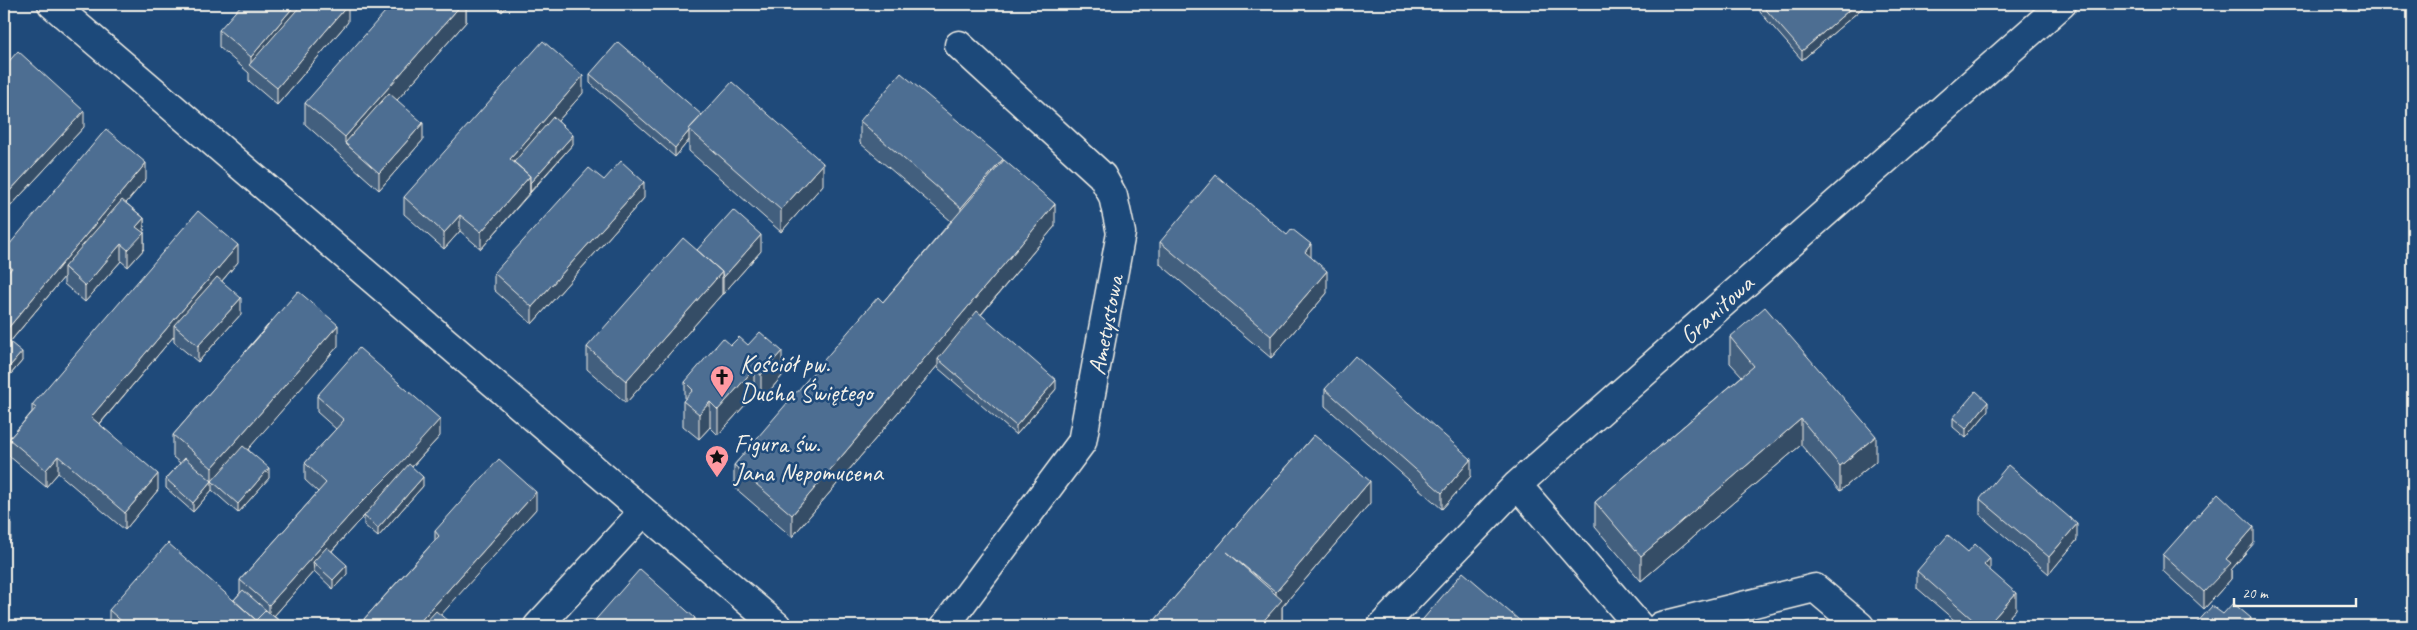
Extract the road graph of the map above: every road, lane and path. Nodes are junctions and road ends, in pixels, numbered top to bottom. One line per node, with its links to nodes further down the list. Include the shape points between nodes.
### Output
1 (52, 4): 5 (street)
2 (2062, 4): 4 (street, Granitowa)
3 (959, 45): 8 (street, Ametystowa, via 1102,176 1113,196 1121,232 1082,442)
4 (1517, 485): 9 (street, Granitowa); 10 (street)
5 (643, 512): 6 (street); 7 (street)
6 (538, 626)
7 (777, 626)
8 (945, 626)
9 (1382, 626)
10 (1639, 626)
11 (1661, 626): 12 (street, via 1815,588)
12 (1860, 626)

